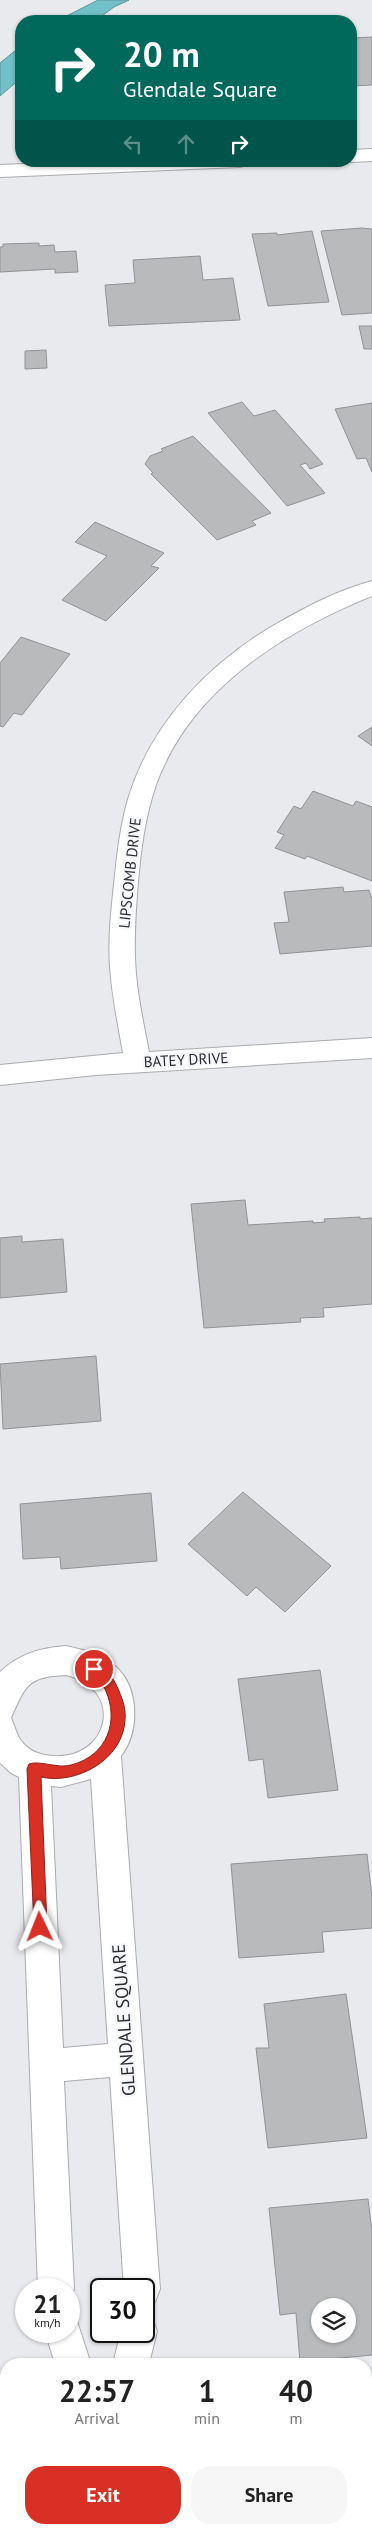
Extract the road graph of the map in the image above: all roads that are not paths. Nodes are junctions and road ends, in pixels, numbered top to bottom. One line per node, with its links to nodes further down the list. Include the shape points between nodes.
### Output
1 (372, 155): 2 (street)
2 (357, 156)
3 (109, 167): 4 (street)
4 (0, 172)
5 (372, 588): 7 (street, LIPSCOMB DRIVE, via 299,619 269,637 205,692 160,748 141,793 132,831 122,927 124,978)
6 (372, 1048): 7 (street, BATEY DRIVE)
7 (138, 1062): 8 (street, BATEY DRIVE)
8 (0, 1075)
9 (0, 1708): 11 (street, via 8,1687 32,1665 67,1659 84,1663 103,1675 118,1706 119,1722)
10 (0, 1728): 12 (street, via 6,1746 15,1757)
11 (105, 1751): 12 (street, via 95,1761 72,1772 50,1773); 13 (street, GLENDALE SQUARE)
12 (34, 1769): 14 (street)
13 (127, 2059): 14 (street); 16 (street, GLENDALE SQUARE)
14 (46, 2066): 15 (street)
15 (56, 2278)
16 (141, 2278)
17 (67, 2343): 19 (street)
18 (136, 2343): 20 (street)
19 (71, 2358)
20 (132, 2358)

